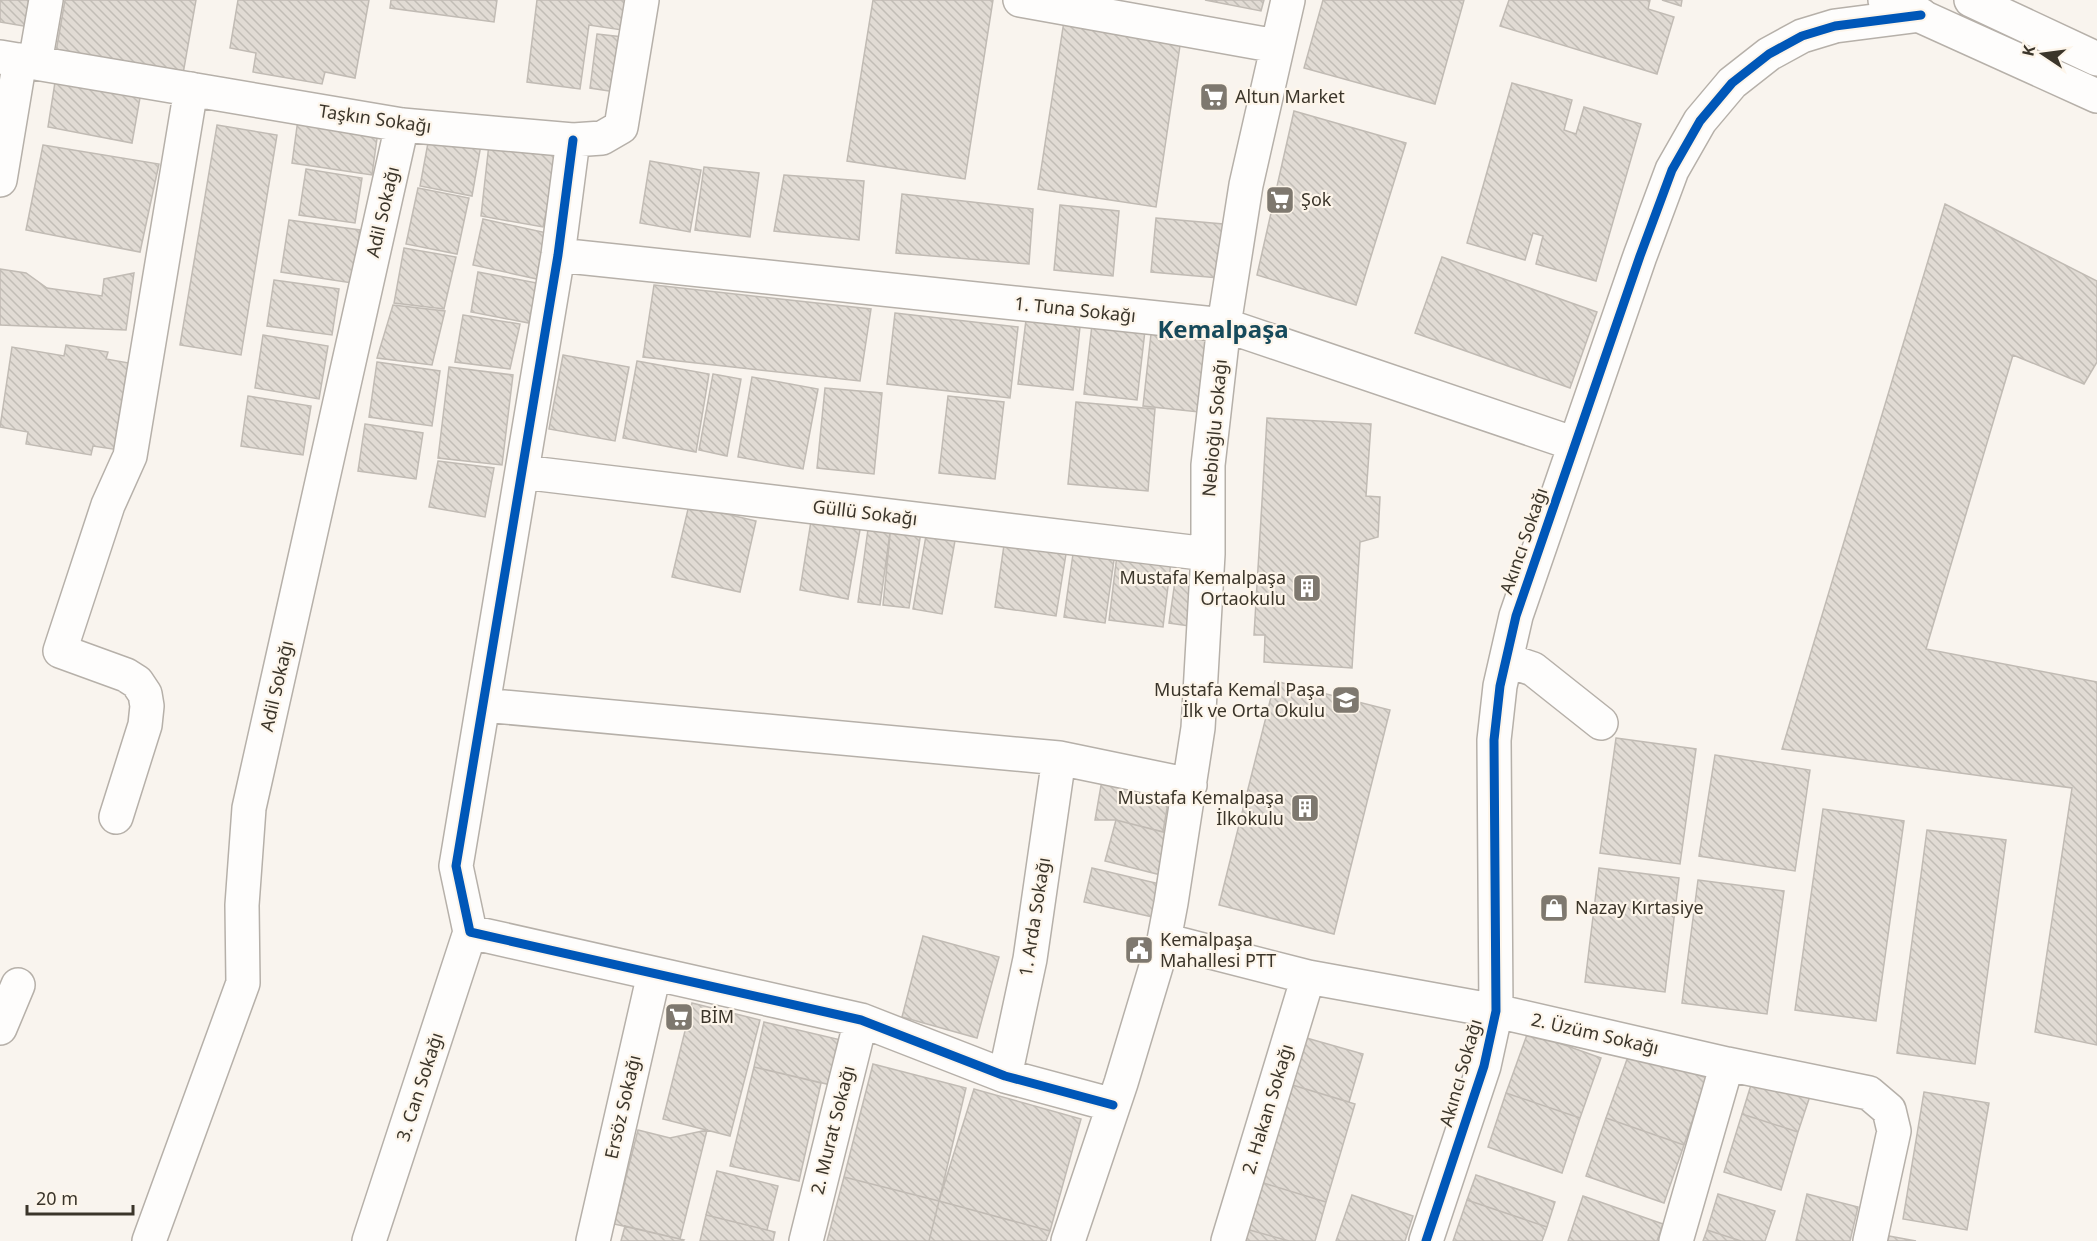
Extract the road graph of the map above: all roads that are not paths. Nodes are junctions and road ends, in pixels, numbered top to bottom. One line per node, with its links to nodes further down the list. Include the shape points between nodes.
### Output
1 (46, 0): 11 (street)
2 (642, 0): 15 (street, Taşkın Sokağı, via 621,127 602,138)
3 (1020, 0): 9 (street)
4 (1288, 0): 9 (street, Nebioğlu Sokağı)
5 (1885, 0): 8 (street)
6 (1971, 0): 10 (street)
7 (2023, 0): 10 (street)
8 (1921, 15): 13 (street); 19 (street, Akıncı Sokağı, via 1835,26 1802,36 1769,54 1732,83 1700,121 1672,170)
9 (1276, 46): 18 (street, Nebioğlu Sokağı, via 1246,185)
10 (2085, 53)
11 (18, 60): 12 (street, Taşkın Sokağı); 16 (street)
12 (191, 89): 14 (street, Taşkın Sokağı); 27 (street, via 130,456 108,505 60,651 126,675 145,694 145,725)
13 (2093, 98)
14 (402, 125): 15 (street, Taşkın Sokağı); 39 (street, Adil Sokağı, via 249,808 242,904 243,983)
15 (573, 140): 17 (street)
16 (0, 180)
17 (558, 255): 18 (street, 1. Tuna Sokağı); 20 (street)
18 (1224, 325): 19 (street, 1. Tuna Sokağı); 21 (street, Nebioğlu Sokağı, via 1208,465)
19 (1575, 444): 22 (street, Akıncı Sokağı, via 1516,616)
20 (522, 472): 21 (street, Güllü Sokağı); 23 (street)
21 (1208, 554): 26 (street, Nebioğlu Sokağı, via 1198,728)
22 (1506, 660): 24 (street, via 1533,669); 33 (street, Akıncı Sokağı, via 1494,740)
23 (483, 705): 25 (street); 28 (street, via 456,866)
24 (1601, 723)
25 (1059, 758): 26 (street); 37 (street, 1. Arda Sokağı, via 1029,959)
26 (1190, 785): 29 (street, Nebioğlu Sokağı)
27 (116, 817)
28 (470, 932): 30 (street); 40 (street, 3. Can Sokağı)
29 (1164, 940): 31 (street, 2. Üzüm Sokağı); 38 (street, Nebioğlu Sokağı)
30 (654, 974): 34 (street); 41 (street, Ersöz Sokağı)
31 (1308, 977): 33 (street, 2. Üzüm Sokağı); 44 (street, 2. Hakan Sokağı)
32 (18, 985): 35 (street)
33 (1496, 1011): 36 (street, 2. Üzüm Sokağı); 45 (street, Akıncı Sokağı, via 1484,1066)
34 (861, 1020): 37 (street); 42 (street, 2. Murat Sokağı)
35 (0, 1028)
36 (1727, 1064): 46 (street); 47 (street, 2. Üzüm Sokağı, via 1869,1093 1889,1110 1894,1131)
37 (1005, 1076): 38 (street)
38 (1113, 1105): 43 (street, Nebioğlu Sokağı)
39 (149, 1241)
40 (369, 1241)
41 (593, 1241)
42 (806, 1241)
43 (1068, 1241)
44 (1228, 1241)
45 (1426, 1241)
46 (1676, 1241)
47 (1870, 1241)

